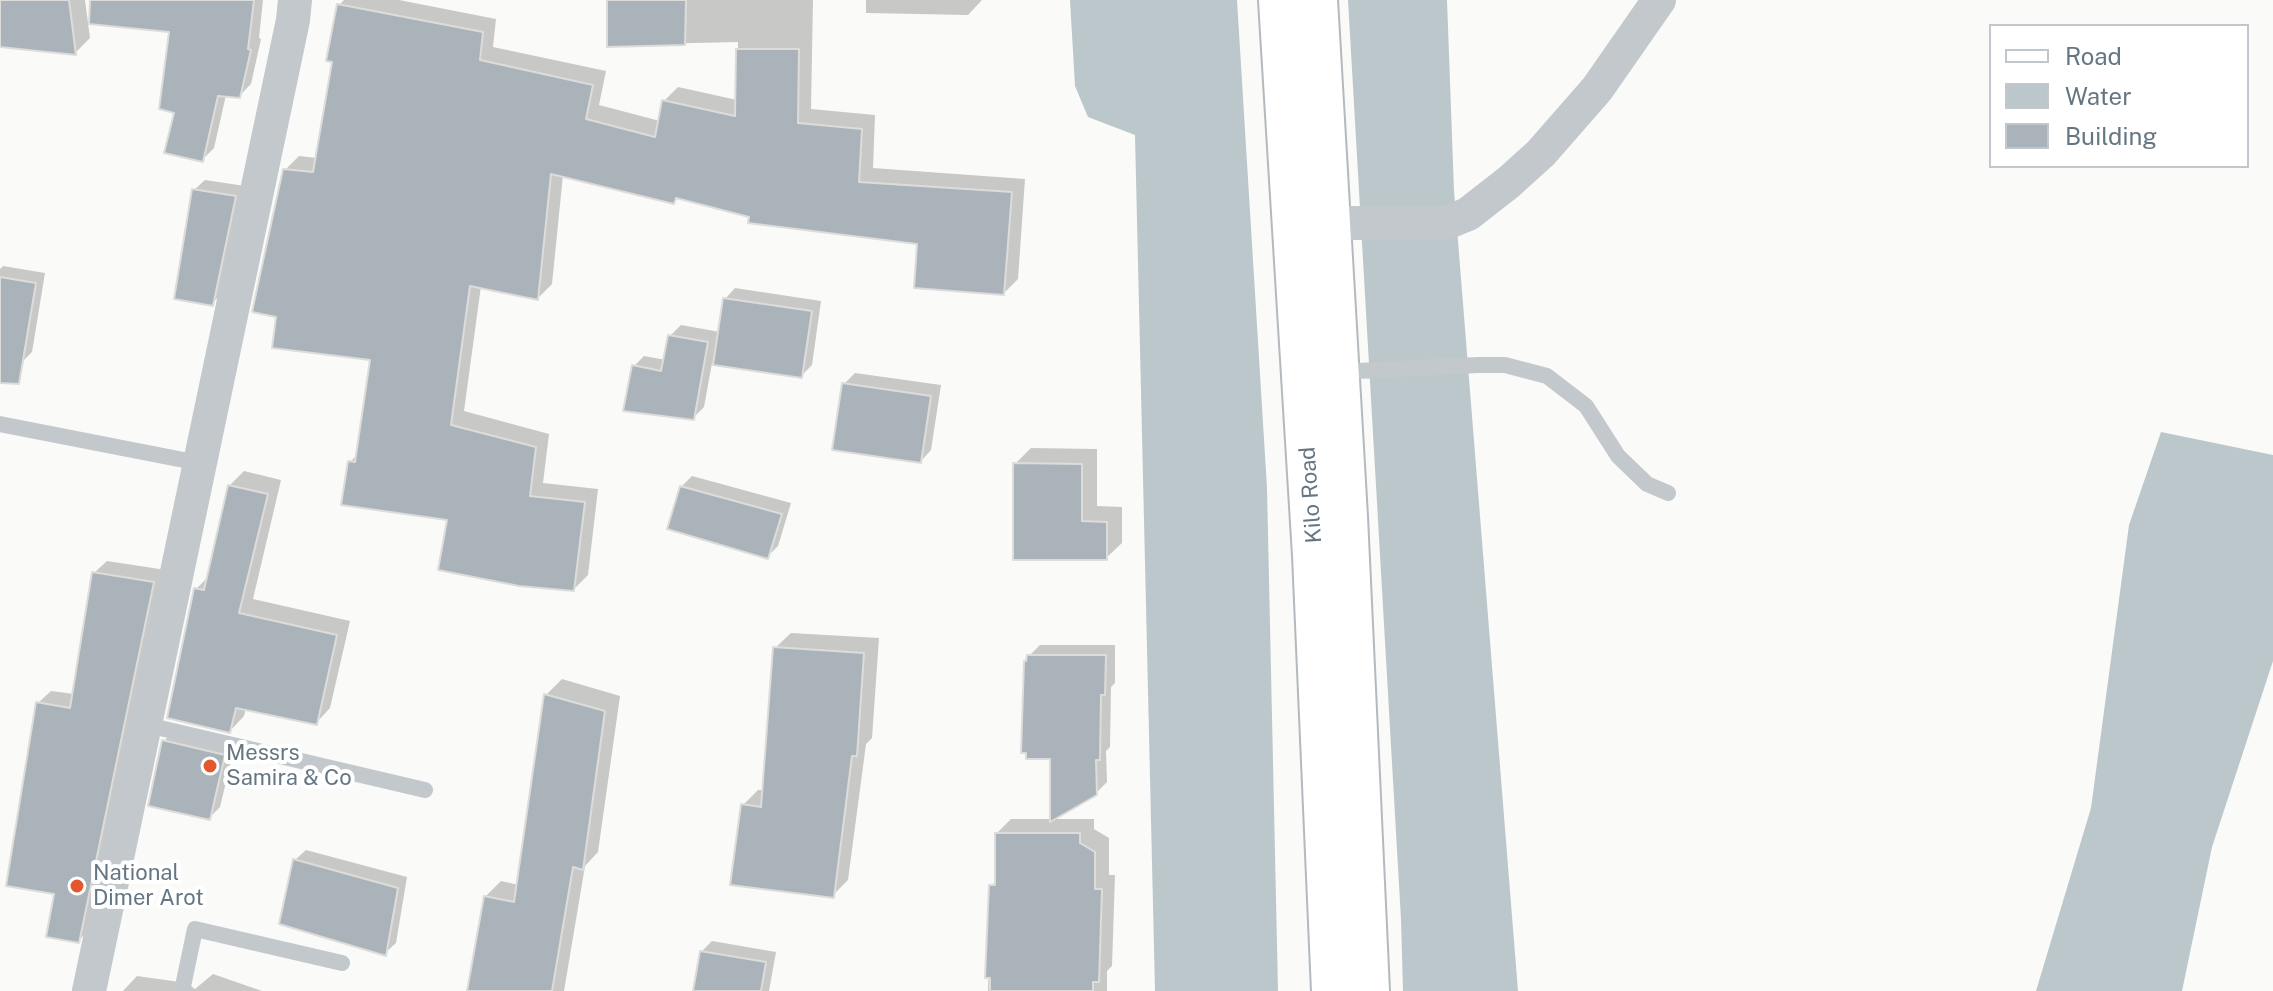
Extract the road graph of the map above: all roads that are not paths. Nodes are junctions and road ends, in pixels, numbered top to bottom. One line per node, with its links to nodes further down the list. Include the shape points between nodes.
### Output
1 (295, 0): 8 (street)
2 (1281, 0): 5 (street, Kilo Road)
3 (1315, 0): 5 (street, Kilo Road)
4 (1659, 0): 5 (street, via 1597,89 1541,153 1468,214 1446,223)
5 (1311, 223): 6 (street, Kilo Road); 15 (street, Kilo Road, via 1315,555)
6 (1336, 372): 9 (lane, via 1505,365 1547,376 1586,406 1618,456 1647,484); 16 (street, Kilo Road)
7 (0, 424): 8 (lane)
8 (199, 463): 10 (street)
9 (1668, 493)
10 (143, 724): 11 (lane); 13 (street)
11 (425, 790)
12 (342, 963): 14 (lane, via 195,929)
13 (89, 991)
14 (182, 991)
15 (1334, 991)
16 (1367, 991)

